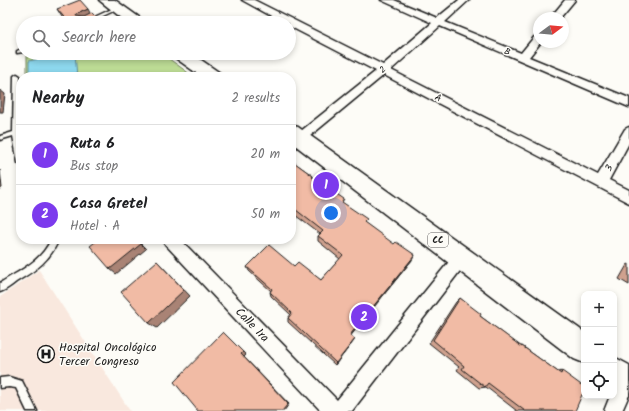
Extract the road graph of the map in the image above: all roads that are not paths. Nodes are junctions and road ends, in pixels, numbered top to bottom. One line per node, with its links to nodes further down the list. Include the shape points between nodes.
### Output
1 (247, 0): 9 (street, A)
2 (386, 0): 10 (street, B)
3 (464, 0): 10 (street, 2)
4 (570, 0): 6 (street)
5 (114, 3): 7 (lane); 8 (main road)
6 (560, 12)
7 (94, 16)
8 (130, 16)
9 (278, 16)
10 (438, 22): 13 (street, B); 15 (street, 2)
11 (296, 25): 15 (street, A)
12 (533, 46): 13 (street)
13 (523, 58): 17 (street, B)
14 (190, 60): 16 (main road)
15 (384, 70): 20 (street, 2); 23 (street, A)
16 (207, 72)
17 (629, 103)
18 (629, 132): 23 (street, 3)
19 (16, 133): 22 (lane)
20 (296, 134)
21 (296, 136): 27 (main road, CC)
22 (0, 138)
23 (601, 182): 24 (street, A)
24 (629, 197)
25 (54, 244): 28 (lane, via 46,257)
26 (175, 244): 33 (street, Calle 1ra)
27 (461, 258): 29 (main road, CC); 34 (street)
28 (0, 288)
29 (581, 347)
30 (623, 378): 35 (street)
31 (0, 383): 32 (lane, via 19,384)
32 (32, 411)
33 (334, 411)
34 (340, 411)
35 (613, 411)

